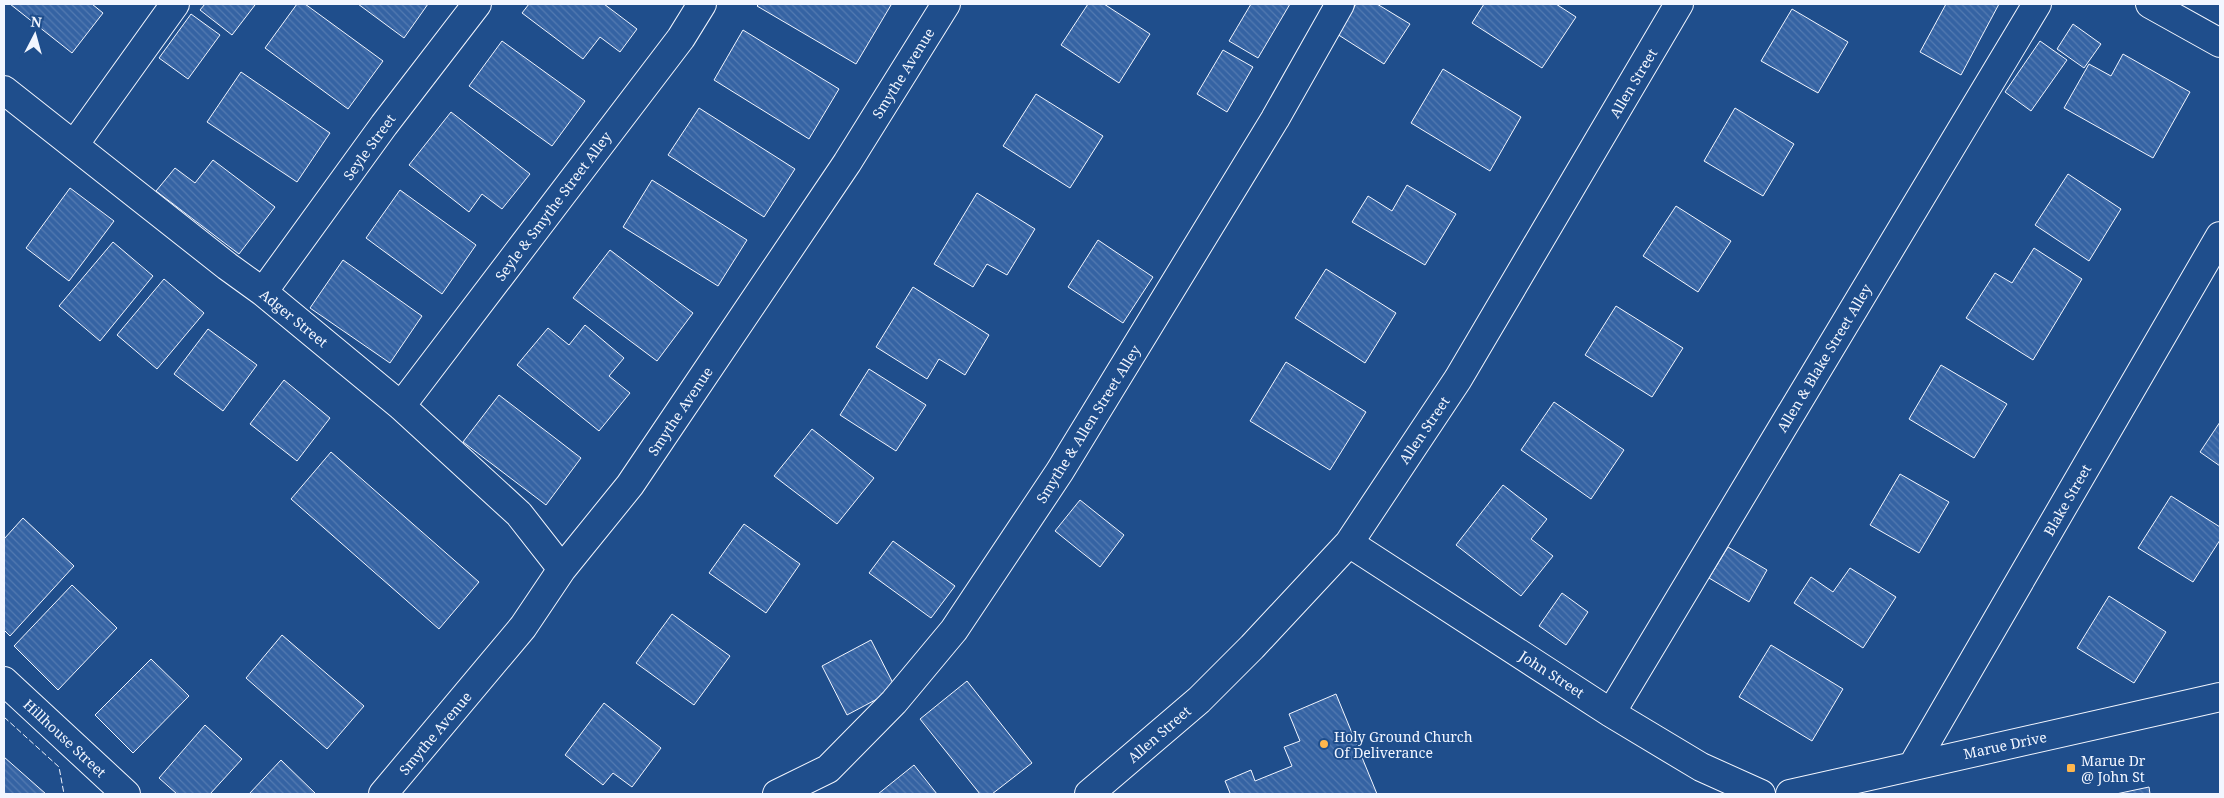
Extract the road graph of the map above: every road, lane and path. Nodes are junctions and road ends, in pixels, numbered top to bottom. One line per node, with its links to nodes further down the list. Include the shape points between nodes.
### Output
1 (175, 4): 11 (street)
2 (477, 4): 13 (street, Seyle Street)
3 (702, 4): 14 (street, Seyle & Smythe Street Alley, via 681,38)
4 (946, 4): 16 (street, Smythe Avenue, via 847,163 630,485)
5 (1340, 4): 23 (street, Smythe & Allen Street Alley, via 1275,119 1060,471 954,630 894,702 828,769)
6 (1680, 4): 15 (street, Allen Street, via 1458,379)
7 (2037, 4): 19 (street, Allen & Blake Street Alley)
8 (2150, 4): 9 (street)
9 (2220, 43)
10 (4, 90): 11 (street, Adger Street)
11 (74, 145): 13 (street, Adger Street)
12 (2220, 236): 20 (street, Blake Street)
13 (263, 292): 14 (street, Adger Street)
14 (401, 406): 16 (street, Adger Street, via 518,514)
15 (1349, 543): 19 (street, John Street); 24 (street, Allen Street, via 1199,700)
16 (562, 569): 22 (street, Smythe Avenue, via 524,627)
17 (4, 681): 21 (street, Hillhouse Street)
18 (2220, 697): 20 (street, Marue Drive)
19 (1611, 713): 25 (street, John Street, via 1701,767)
20 (1913, 765): 26 (street, Marue Drive)
21 (126, 794)
22 (383, 794)
23 (777, 794)
24 (1089, 794)
25 (1761, 794)
26 (1790, 794)

